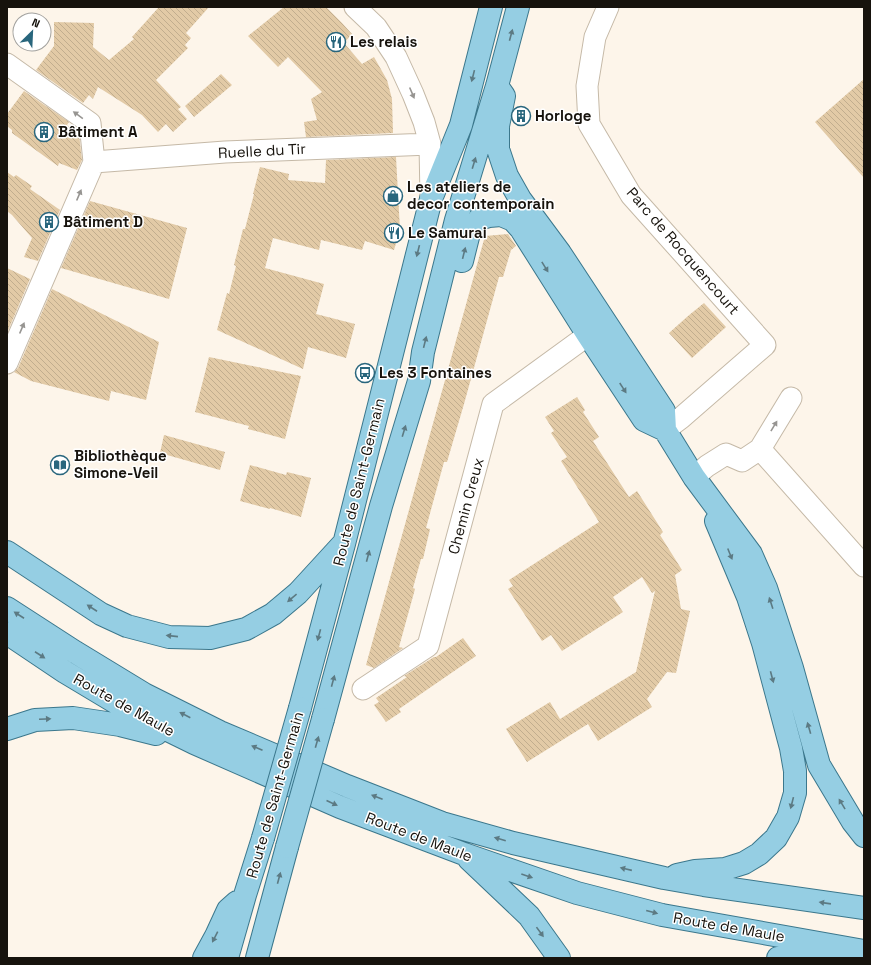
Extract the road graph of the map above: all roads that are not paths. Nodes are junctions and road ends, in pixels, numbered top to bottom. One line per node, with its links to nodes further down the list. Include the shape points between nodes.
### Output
1 (355, 7): 7 (street, one-way to 7, via 376,27 396,57 424,122)
2 (491, 7): 9 (main road, Route de Saint-Germain, one-way to 9, via 460,125)
3 (518, 7): 6 (main road, Route de Saint-Germain, one-way to 3)
4 (608, 7): 16 (street, Parc de Rocquencourt, via 595,37 587,86 589,124 631,195 764,345)
5 (7, 64): 8 (street, one-way to 5, via 90,123)
6 (497, 86): 10 (main road, via 504,96 498,126 498,148 507,176 520,199); 14 (main road, Route de Saint-Germain, one-way to 6, via 423,352 456,220)
7 (430, 144): 8 (street, Ruelle du Tir, via 225,152); 9 (street)
8 (94, 162): 12 (street, one-way to 8)
9 (431, 199): 19 (main road, Route de Saint-Germain, one-way to 19)
10 (597, 309): 11 (street, via 594,325); 13 (main road)
11 (588, 335): 13 (street, via 604,338 623,365); 14 (main road, one-way to 11, via 437,357 469,233 479,219 489,216 501,215 513,220); 16 (main road, one-way to 16, via 644,420); 24 (street, Chemin Creux, via 493,404 428,646)
12 (7, 364)
13 (643, 379): 16 (main road, via 664,411)
14 (419, 380): 32 (main road, Route de Saint-Germain, one-way to 14, bridge)
15 (791, 398): 17 (street, one-way to 15)
16 (665, 430): 18 (main road)
17 (760, 449): 18 (street, via 742,461 726,454 706,466); 21 (street)
18 (699, 484): 27 (main road, one-way to 18, via 819,765 792,668 766,588 751,554); 29 (main road, one-way to 29, via 748,597 763,643 791,748 795,771 794,793 788,817 776,838 760,854 744,863 724,869 695,871)
19 (344, 544): 20 (main road, one-way to 20, via 298,593 273,614 246,629 210,638 169,637 127,626 101,614); 30 (main road, Route de Saint-Germain, one-way to 30, bridge, via 264,838)
20 (7, 552)
21 (864, 566)
22 (7, 608): 29 (main road, Route de Maule, one-way to 22, via 513,843 442,823 347,786 220,732 144,694)
23 (7, 633): 26 (main road, Route de Maule, one-way to 26, via 135,714)
24 (363, 689)
25 (7, 729): 26 (main road, one-way to 26, via 35,720 73,718 120,725)
26 (194, 743): 28 (main road, Route de Maule, one-way to 28, via 340,807)
27 (864, 836)
28 (464, 854): 33 (main road, Route de Maule, one-way to 33, via 577,893 662,915); 38 (main road, one-way to 38, via 529,916)
29 (664, 878): 31 (main road, Route de Maule, one-way to 29)
30 (246, 895): 34 (main road, one-way to 34, via 228,910); 35 (main road, Route de Saint-Germain)
31 (864, 908)
32 (271, 909): 36 (main road, Route de Saint-Germain); 37 (main road, via 280,931)
33 (859, 950): 39 (main road)
34 (204, 958)
35 (227, 958)
36 (257, 958)
37 (272, 958)
38 (559, 958)
39 (778, 958)

